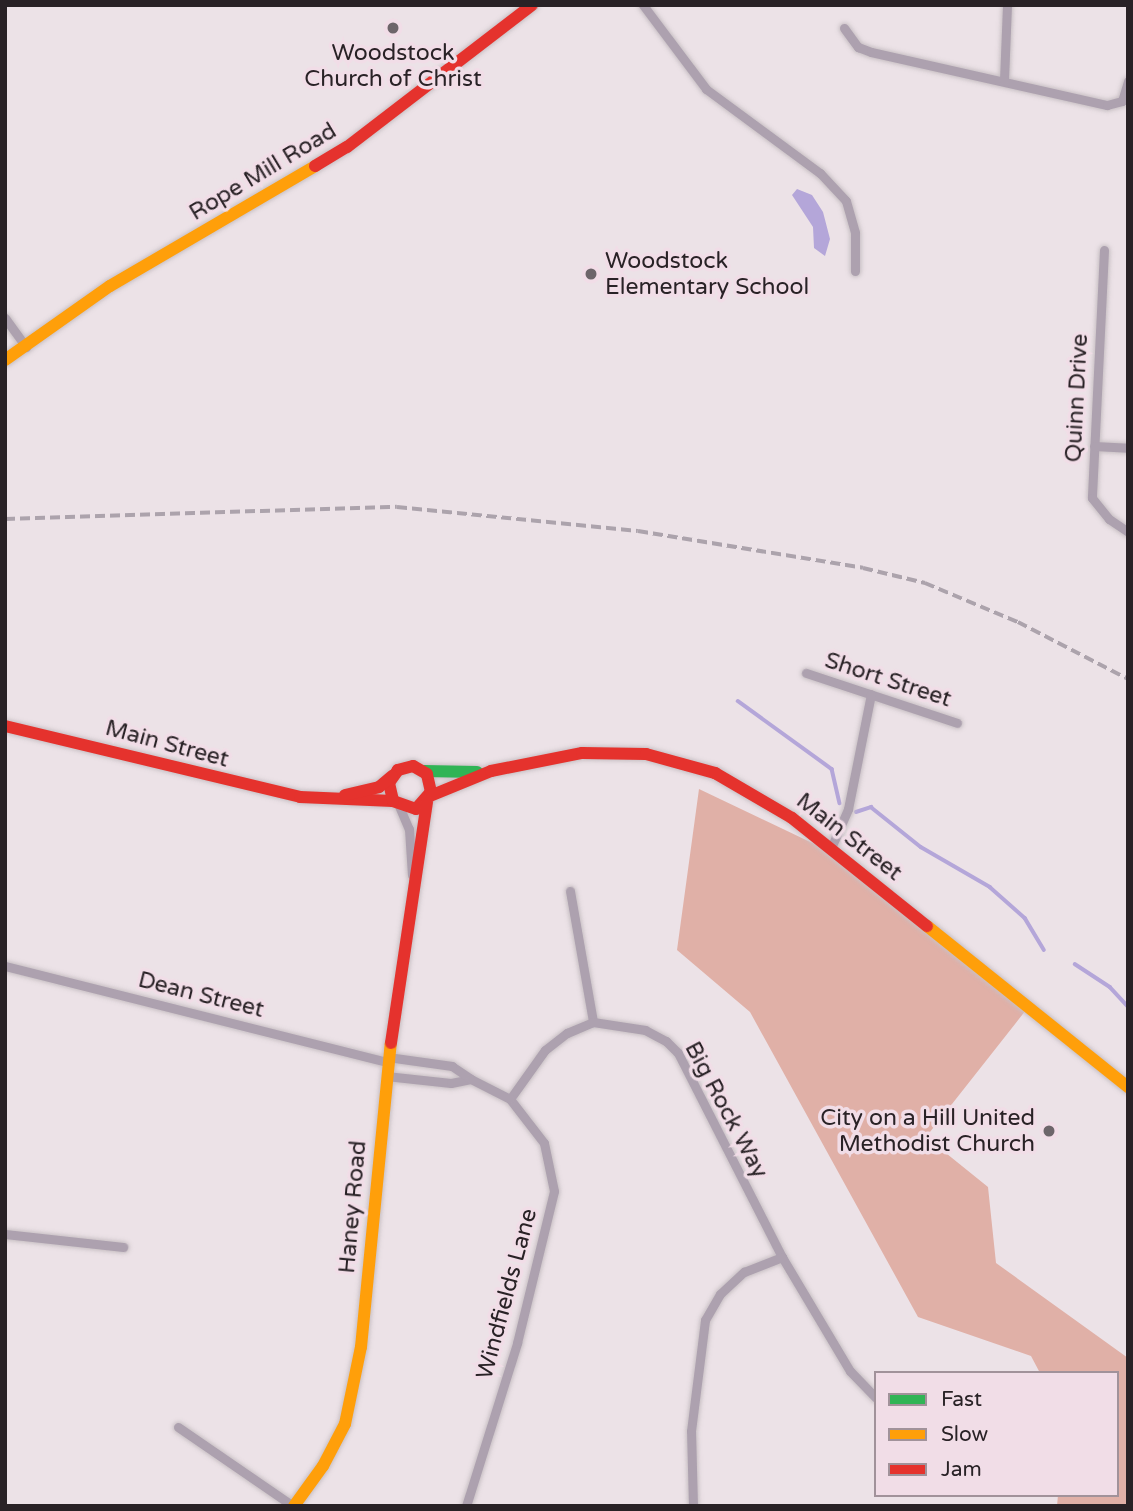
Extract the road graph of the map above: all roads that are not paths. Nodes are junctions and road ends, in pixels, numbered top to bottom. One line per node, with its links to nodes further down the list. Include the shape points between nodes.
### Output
1 (532, 5): 11 (main road, Rope Mill Road, via 347,146 110,286)
2 (643, 5): 9 (street, via 706,89 820,173 846,201 855,233)
3 (1007, 5): 5 (street)
4 (844, 28): 5 (street, via 858,47 871,52)
5 (1004, 80): 7 (street, via 1107,105)
6 (1128, 81): 7 (street)
7 (1125, 101)
8 (1104, 250): 13 (street, Quinn Drive)
9 (855, 271)
10 (5, 318): 11 (street)
11 (26, 346): 12 (main road, Rope Mill Road)
12 (7, 356)
13 (1094, 446): 14 (street); 15 (street, Quinn Drive, via 1092,498 1109,519)
14 (1128, 448)
15 (1128, 532)
16 (806, 673): 17 (street, Short Street)
17 (871, 694): 18 (street, Short Street); 26 (street, via 848,809)
18 (957, 723)
19 (5, 726): 23 (main road, Main Street, via 256,789)
20 (424, 771): 21 (main road, Main Street, via 450,775); 22 (main road, Main Street, via 409,766); 24 (main road, via 431,782)
21 (491, 771): 24 (main road, Main Street); 26 (main road, Main Street, via 582,753 671,759 752,791)
22 (395, 773): 23 (main road, Main Street, via 379,787); 25 (main road, via 389,783)
23 (323, 797): 25 (main road, Main Street)
24 (428, 799): 25 (main road, Main Street, via 412,809); 28 (main road, Haney Road)
25 (396, 803): 28 (street, Haney Road, via 409,829)
26 (831, 848): 33 (main road, Main Street)
27 (570, 891): 30 (street)
28 (412, 898): 31 (main road, Haney Road)
29 (5, 966): 31 (street, Dean Street)
30 (593, 1022): 34 (street, via 567,1032 545,1050); 37 (street, Big Rock Way, via 645,1030 678,1053)
31 (387, 1065): 32 (street, via 451,1083); 32 (street, via 452,1066); 40 (main road, Haney Road, via 361,1348 345,1424 323,1466)
32 (471, 1080): 34 (street)
33 (1128, 1087)
34 (510, 1099): 41 (street, Windfields Lane, via 544,1143 554,1191 517,1343)
35 (5, 1234): 36 (street)
36 (123, 1247)
37 (782, 1256): 38 (street, Big Rock Way, via 850,1371); 42 (street, via 744,1272 720,1294 705,1320 691,1431)
38 (874, 1396)
39 (178, 1427): 40 (street)
40 (293, 1506)
41 (466, 1506)
42 (693, 1506)

